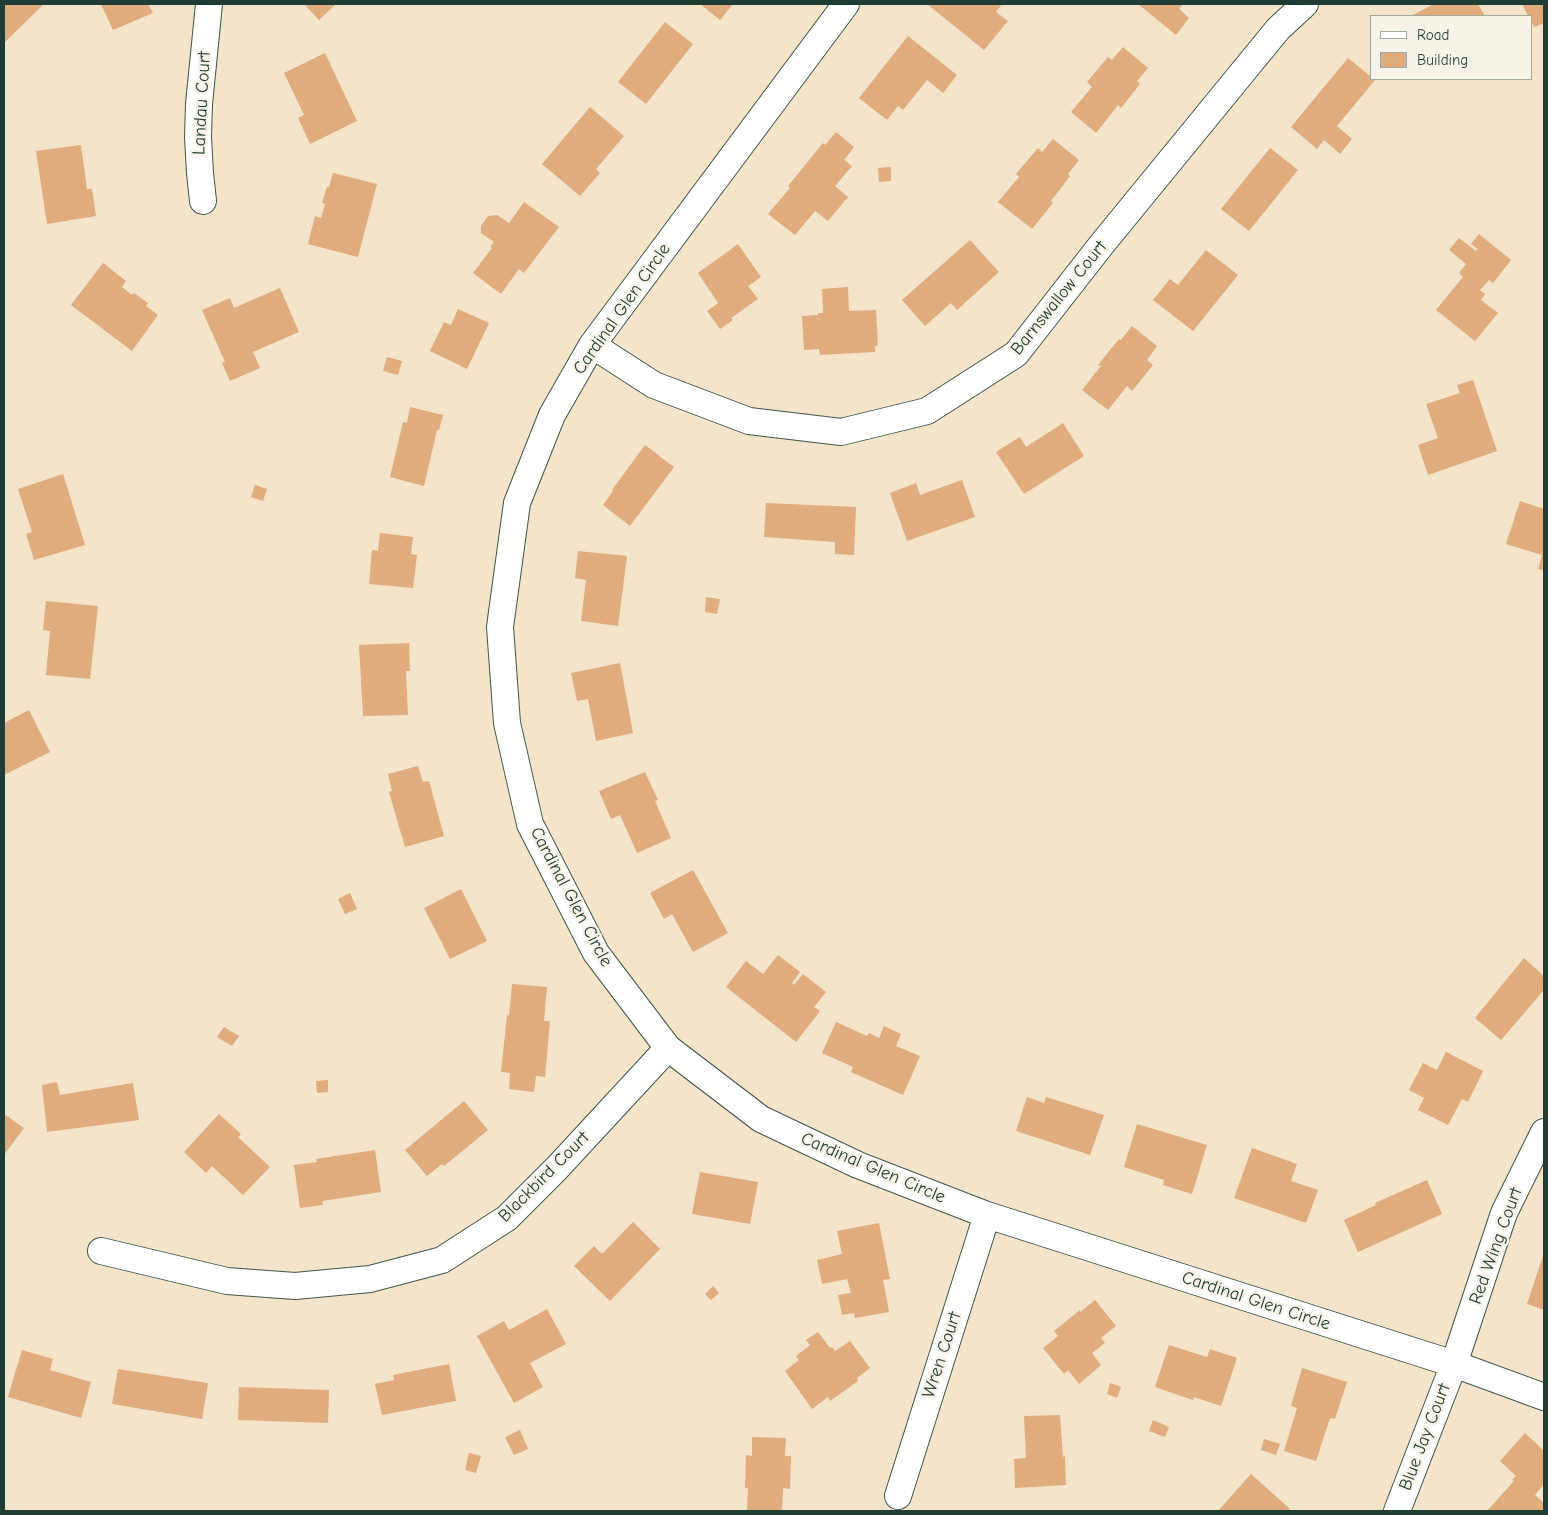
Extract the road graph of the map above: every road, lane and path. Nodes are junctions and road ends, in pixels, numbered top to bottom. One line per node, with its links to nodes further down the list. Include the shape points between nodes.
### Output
1 (209, 4): 4 (street, Landau Court, via 199,104)
2 (846, 4): 5 (street, Cardinal Glen Circle)
3 (1305, 4): 5 (street, Barnswallow Court, via 1278,29 1016,354 927,411 841,432 749,421 654,385)
4 (203, 201)
5 (592, 345): 6 (street, Cardinal Glen Circle, via 552,416 517,503 500,626 507,723 530,824 596,953)
6 (668, 1048): 8 (street, Cardinal Glen Circle, via 761,1118 858,1165); 9 (street, Blackbird Court, via 507,1218 442,1260 370,1280 294,1286 226,1281)
7 (1544, 1132): 10 (street, Red Wing Court, via 1504,1213)
8 (987, 1215): 10 (street, Cardinal Glen Circle); 12 (street, Wren Court)
9 (101, 1251)
10 (1454, 1364): 11 (street, Cardinal Glen Circle); 13 (street, Blue Jay Court)
11 (1544, 1397)
12 (898, 1496)
13 (1397, 1511)

